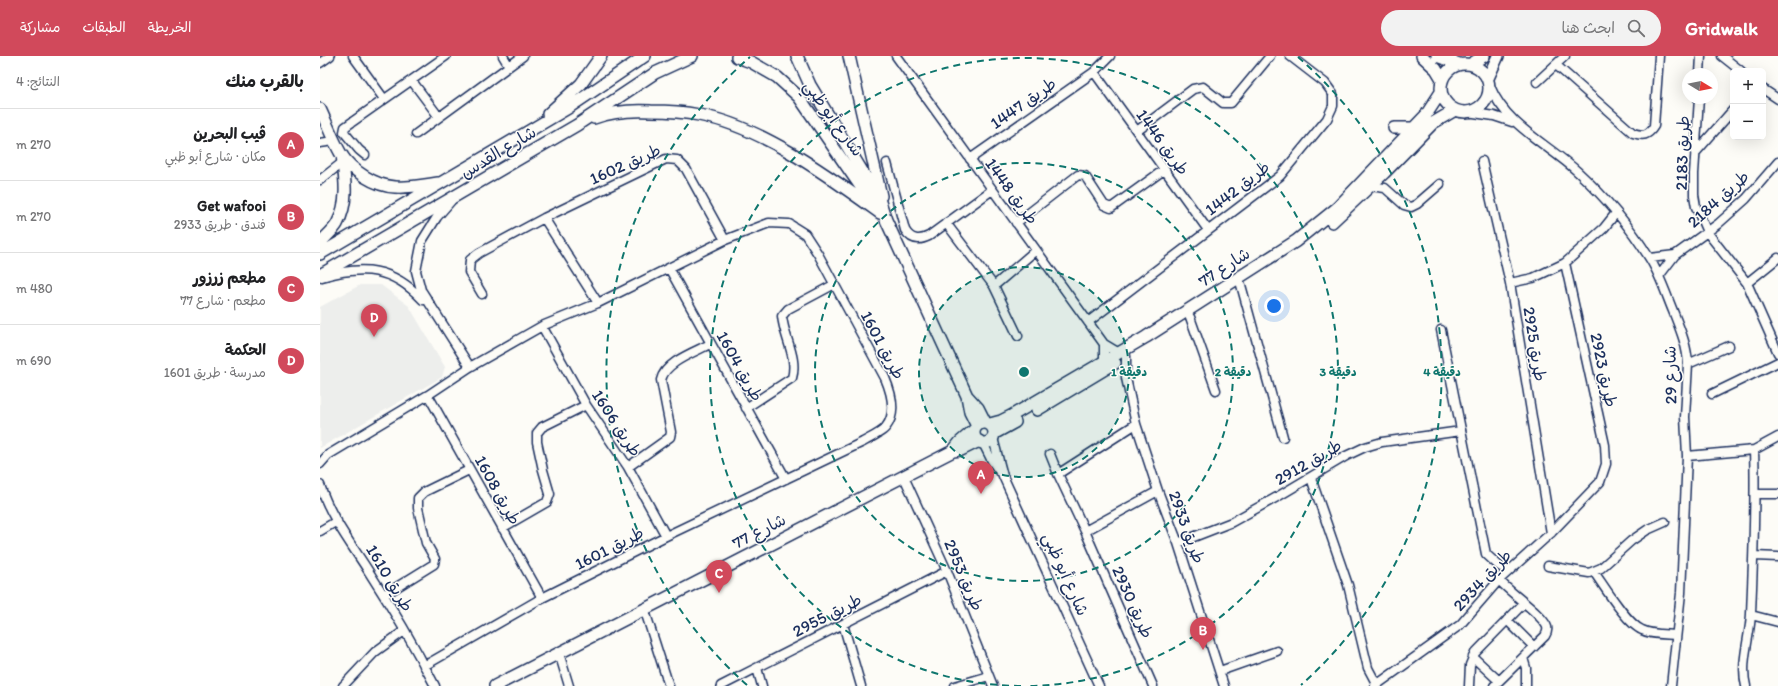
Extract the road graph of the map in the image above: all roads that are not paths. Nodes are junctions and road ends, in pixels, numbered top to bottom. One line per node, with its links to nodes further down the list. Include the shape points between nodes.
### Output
1 (330, 56): 24 (street)
2 (353, 56): 38 (street)
3 (446, 56): 33 (street)
4 (503, 56): 28 (street)
5 (523, 56): 28 (street)
6 (601, 56): 52 (street, via 581,84)
7 (645, 56): 52 (street, شارع القدس)
8 (692, 56): 46 (street, شارع القدس, via 655,73)
9 (737, 56): 72 (street, شارع أبو ظبي, via 764,68 783,81 799,97)
10 (797, 56): 72 (street, شارع أبو ظبي, via 810,85 858,164)
11 (849, 56): 72 (street)
12 (896, 56): 58 (street, طريق 1448)
13 (1110, 56): 31 (street, طريق 1447)
14 (1270, 56): 50 (street, via 1231,102 1220,102 1203,87 1199,87)
15 (1290, 56): 76 (street, طريق 1442, via 1325,82 1333,94 1333,106 1327,119 1280,176)
16 (1422, 56): 32 (street, via 1436,69)
17 (1437, 56): 25 (street)
18 (1484, 56): 26 (street)
19 (1498, 56): 34 (street)
20 (1565, 56): 27 (street)
21 (1659, 56): 27 (street, via 1654,126 1650,133 1642,136 1633,133)
22 (1701, 56): 29 (street)
23 (1722, 56): 30 (street)
24 (320, 63)
25 (1459, 64): 26 (street); 32 (street, via 1449,70)
26 (1471, 64): 34 (street, via 1484,72)
27 (1556, 65): 35 (street)
28 (509, 66): 45 (street)
29 (1700, 68)
30 (1737, 68)
31 (1094, 72): 50 (street, طريق 1446); 58 (street, طريق 1447)
32 (1442, 79): 37 (street)
33 (412, 81): 38 (street); 45 (street)
34 (1489, 82): 43 (street, via 1486,101 1475,111); 47 (street, شارع 29, via 1501,108)
35 (1538, 82)
36 (1766, 91): 39 (street)
37 (1441, 92): 42 (street, via 1446,103); 49 (street, شارع 77)
38 (384, 99): 53 (street, via 345,127 344,132)
39 (1778, 100)
40 (1699, 104): 56 (street, طريق 2183)
41 (320, 109): 55 (street)
42 (1455, 110): 43 (street); 63 (street, شارع 77, via 1433,123)
43 (1467, 112): 47 (street, شارع 29, via 1494,116)
44 (1730, 113): 56 (street)
45 (439, 117): 51 (street)
46 (577, 125): 70 (street, شارع القدس); 72 (street, via 606,114 628,110 700,115 734,125 763,138)
47 (1518, 125): 71 (street, شارع 29, via 1578,172)
48 (1394, 128): 49 (street)
49 (1414, 128): 105 (street, شارع 77, via 1337,208 1317,225)
50 (1137, 131): 62 (street, طريق 1446)
51 (416, 134)
52 (524, 134): 65 (street, شارع القدس)
53 (351, 140): 55 (street); 57 (street)
54 (320, 142): 55 (street)
55 (340, 152): 64 (street); 65 (street, via 354,169 381,184 409,187); 79 (street, via 346,179 344,202 337,225)
56 (1696, 152): 77 (street, طريق 2183, via 1694,195 1696,208)
57 (365, 155)
58 (970, 159): 69 (street, طريق 1448)
59 (1482, 161): 90 (street, طريق 2925)
60 (1778, 162): 77 (street, طريق 2184, via 1746,199)
61 (887, 163): 75 (street, via 908,234 916,240 924,239)
62 (1165, 170): 74 (street, via 1111,208 1104,205 1084,176 1078,175); 76 (street, طريق 1446)
63 (1384, 173): 67 (street, شارع 77); 68 (street)
64 (320, 180)
65 (444, 182): 81 (street, شارع القدس)
66 (1440, 184): 68 (street, via 1417,204 1411,206 1404,205)
67 (1370, 186): 68 (street); 92 (street, شارع 77, via 1343,213 1300,247)
68 (1385, 188)
69 (992, 190): 74 (street, طريق 1448); 75 (street)
70 (454, 198): 88 (street, شارع القدس); 96 (street, via 437,217 422,241 416,271 421,290)
71 (1616, 213): 83 (street, شارع 29); 85 (street, via 1604,228)
72 (883, 214): 119 (street, شارع أبو ظبي, via 967,396 978,408)
73 (544, 218): 78 (street, طريق 1602, via 666,159 677,160 686,169); 94 (street, طريق 1602, via 470,260 469,272); 95 (street)
74 (1016, 222): 80 (street, طريق 1448)
75 (946, 224): 93 (street)
76 (1208, 230): 98 (street, طريق 1442)
77 (1707, 232): 82 (street, طريق 2184); 89 (street, طريق 2183)
78 (725, 240): 86 (street, طريق 1601); 91 (street, طريق 1601, via 769,223 789,224 804,234 818,254)
79 (320, 243)
80 (1036, 250): 93 (street); 98 (street, طريق 1448)
81 (320, 254)
82 (1675, 255): 83 (street, طريق 2184); 87 (street, طريق 2184)
83 (1650, 258): 87 (street, شارع 29)
84 (1778, 258): 89 (street)
85 (1565, 263): 90 (street, via 1533,278); 132 (street, طريق 2923, via 1605,445 1606,464)
86 (669, 268): 95 (street, طريق 1601); 102 (street, طريق 1604)
87 (1659, 276): 109 (street, شارع 29, via 1684,339)
88 (320, 277): 96 (street, via 344,270 373,270 398,279)
89 (1747, 283): 106 (street, طريق 2183)
90 (1510, 284): 142 (street, طريق 2925)
91 (833, 285): 116 (street, via 788,309 782,316 793,356 792,378); 131 (street, طريق 1601, via 885,378 892,394 892,412 886,427 862,442)
92 (1241, 285): 97 (street, شارع 77); 120 (street)
93 (994, 286): 101 (street)
94 (482, 294)
95 (598, 303): 99 (street, طريق 1601)
96 (434, 312): 110 (street)
97 (1190, 317): 105 (street, شارع 77); 112 (street)
98 (1088, 322): 103 (street, طريق 1448)
99 (542, 326): 110 (street, طريق 1601); 115 (street, طريق 1606)
100 (1440, 330): 118 (street)
101 (1018, 336)
102 (710, 344): 116 (street, طريق 1604); 126 (street, via 670,365 662,372 670,437)
103 (1104, 344): 105 (street, طريق 1448); 108 (street)
104 (1729, 346): 109 (street)
105 (1123, 354): 108 (street, شارع 77); 111 (street, طريق 2933)
106 (1778, 354)
107 (1778, 362): 113 (street)
108 (1108, 364): 111 (street, via 1120,370); 119 (street, شارع 77, via 1062,396)
109 (1688, 364): 124 (street, شارع 29, via 1685,417)
110 (470, 367): 114 (street, طريق 1601)
111 (1126, 378): 117 (street, طريق 2933)
112 (1216, 390)
113 (1712, 394)
114 (428, 395): 125 (street, طريق 1601, via 328,454); 127 (street, طريق 1608)
115 (586, 405): 126 (street, طريق 1606); 139 (street, via 542,428 538,433 543,470 550,494 547,502)
116 (746, 408): 131 (street, طريق 1604)
117 (1136, 424): 128 (street); 134 (street, طريق 2933)
118 (1461, 431): 130 (street, طريق 2912, via 1382,442 1346,456); 149 (street, via 1486,554)
119 (985, 432): 129 (street, شارع 77, via 960,442 953,451); 183 (street, شارع أبو ظبي)
120 (1283, 437)
121 (1778, 437): 122 (street)
122 (1754, 450): 124 (street); 135 (street)
123 (1050, 454): 128 (street, طريق 2930)
124 (1687, 456): 161 (street, شارع 29, via 1681,592)
125 (320, 464)
126 (628, 467): 143 (street, طريق 1606)
127 (469, 470): 139 (street, طريق 1608); 152 (street, via 424,492 418,498 426,543 435,559 434,564)
128 (1058, 474): 141 (street, طريق 2930)
129 (904, 476): 148 (street, طريق 2953); 155 (street, شارع 77)
130 (1311, 478): 144 (street, طريق 2912, via 1221,528); 172 (street, via 1348,585 1368,668)
131 (786, 479): 143 (street, طريق 1601)
132 (1600, 482): 142 (street, طريق 2934)
133 (320, 485): 137 (street, طريق 1610)
134 (1158, 491): 141 (street); 144 (street, طريق 2933)
135 (1756, 494): 136 (street); 145 (street)
136 (1778, 494)
137 (337, 521): 140 (street); 152 (street, طريق 1610)
138 (1665, 522): 150 (street, via 1639,536)
139 (502, 528): 153 (street, طريق 1608)
140 (320, 531)
141 (1085, 531): 184 (street, طريق 2930)
142 (1551, 533): 149 (street, طريق 2934)
143 (666, 536): 153 (street, طريق 1601)
144 (1178, 543): 169 (street, طريق 2933)
145 (1754, 556): 146 (street); 156 (street)
146 (1778, 557)
147 (1548, 566): 150 (street)
148 (947, 571): 159 (street, طريق 2955); 170 (street, طريق 2953)
149 (1508, 571): 151 (street, طريق 2934)
150 (1594, 572): 161 (street, via 1628,619 1640,630)
151 (1499, 580): 154 (street); 172 (street, طريق 2934, via 1460,626)
152 (384, 595): 160 (street, طريق 1610)
153 (542, 598): 167 (street, طريق 1601)
154 (1524, 603): 157 (street); 162 (street, via 1548,628 1545,636)
155 (644, 608): 164 (street, شارع 77); 177 (street)
156 (1751, 615): 158 (street); 189 (street, via 1743,676)
157 (1507, 620): 162 (street); 165 (street)
158 (1778, 622)
159 (843, 624): 168 (street, طريق 2955); 180 (street)
160 (404, 631): 167 (street, طريق 1610); 173 (street, via 375,652)
161 (1676, 635): 188 (street, شارع 29)
162 (1534, 647): 166 (street)
163 (1277, 651): 169 (street)
164 (559, 652): 175 (street, شارع 77); 176 (street)
165 (1473, 657): 171 (street); 186 (street, via 1470,664)
166 (1523, 658): 171 (street); 187 (street)
167 (424, 666): 174 (street, طريق 1610)
168 (757, 668): 178 (street, طريق 2955); 179 (street)
169 (1220, 672): 185 (street, طريق 2933)
170 (989, 676): 181 (street); 182 (street, طريق 2953)
171 (1497, 684)
172 (1376, 685)
173 (343, 686)
174 (434, 686)
175 (495, 686)
176 (569, 686)
177 (669, 686)
178 (721, 686)
179 (762, 686)
180 (861, 686)
181 (955, 686)
182 (993, 686)
183 (1099, 686)
184 (1153, 686)
185 (1224, 686)
186 (1469, 686)
187 (1526, 686)
188 (1671, 686)
189 (1746, 686)

